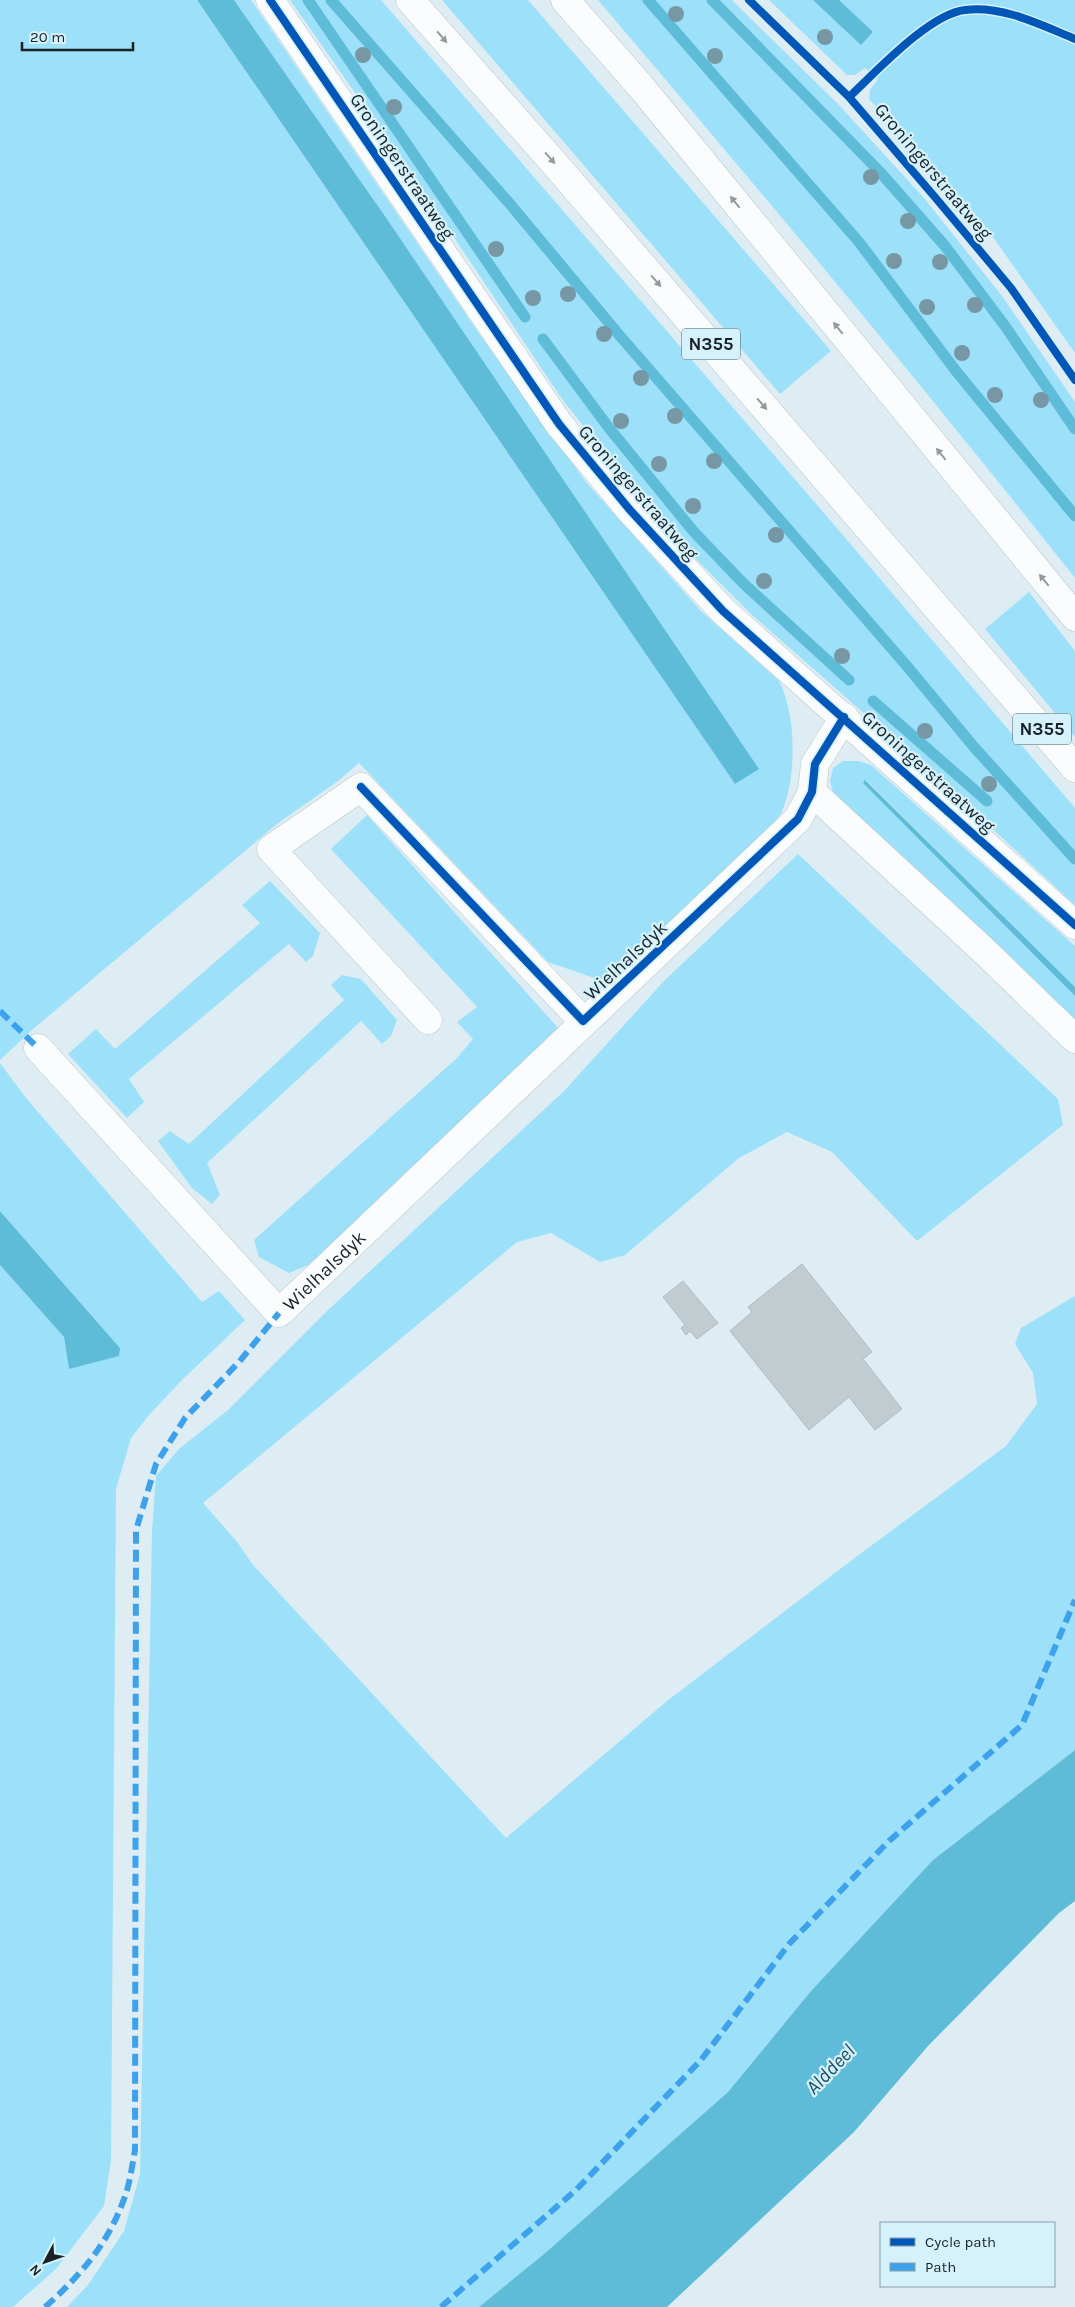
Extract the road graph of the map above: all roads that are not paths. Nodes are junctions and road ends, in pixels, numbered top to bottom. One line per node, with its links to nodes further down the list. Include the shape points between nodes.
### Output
1 (270, 0): 5 (main road, Groningerstraatweg, via 559,424 630,510 723,610)
2 (410, 0): 6 (main road, N355, one-way to 6)
3 (565, 0): 4 (main road, one-way to 3, via 642,88)
4 (1075, 617)
5 (844, 717): 7 (main road, Wielhalsdyk, via 815,764); 8 (main road, Groningerstraatweg)
6 (1075, 768)
7 (812, 792): 10 (main road, Wielhalsdyk, via 798,819); 11 (main road)
8 (1075, 925)
9 (428, 1020): 10 (main road, Wielhalsdyk, via 271,850 361,787)
10 (583, 1021): 12 (main road, Wielhalsdyk, via 279,1313)
11 (1075, 1040)
12 (38, 1048)

